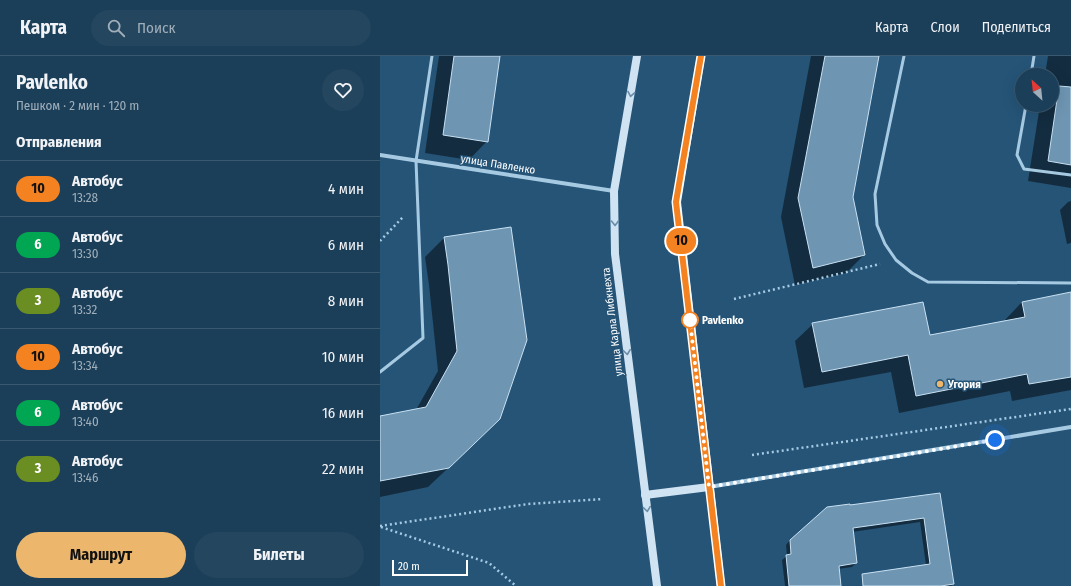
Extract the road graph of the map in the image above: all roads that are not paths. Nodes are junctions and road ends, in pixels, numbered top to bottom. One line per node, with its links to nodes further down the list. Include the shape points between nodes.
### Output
1 (432, 56): 9 (lane)
2 (637, 56): 11 (main road, улица Карла Либкнехта, one-way to 11)
3 (701, 56): 15 (main road, via 676,202)
4 (904, 56): 12 (lane, via 875,194 877,225 885,244 896,260 928,282)
5 (1034, 56): 6 (lane)
6 (1032, 68)
7 (1025, 112): 10 (lane, via 1017,155 1024,169)
8 (380, 155): 9 (street, улица Павленко)
9 (416, 161): 11 (street, улица Павленко); 13 (lane, via 423,338)
10 (1071, 175)
11 (614, 191): 16 (main road, улица Карла Либкнехта, one-way to 16, via 615,254)
12 (1071, 283)
13 (380, 372)
14 (1071, 427): 15 (street)
15 (709, 487): 16 (main road); 18 (main road)
16 (645, 495): 17 (main road, улица Карла Либкнехта, one-way to 17)
17 (657, 586)
18 (721, 586)

